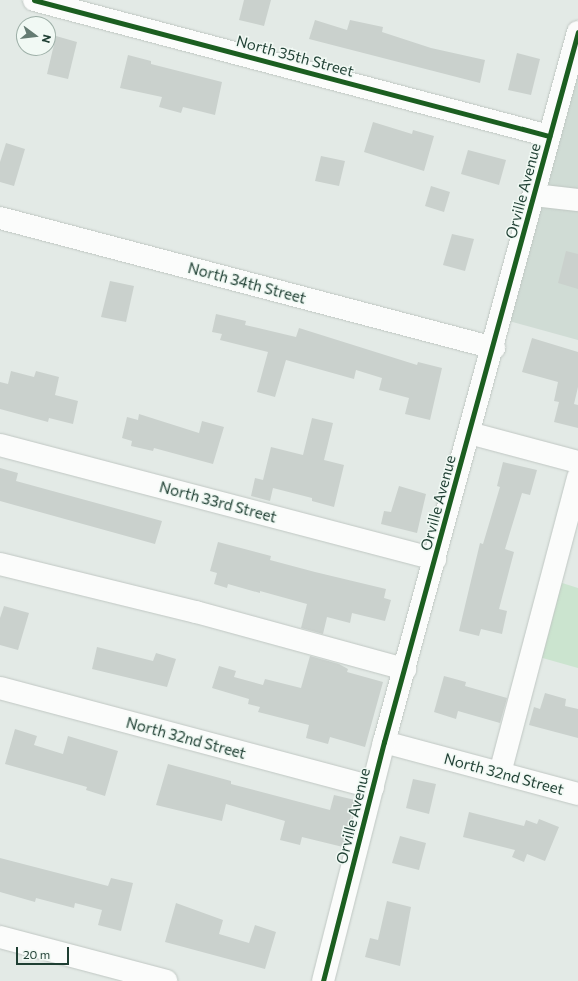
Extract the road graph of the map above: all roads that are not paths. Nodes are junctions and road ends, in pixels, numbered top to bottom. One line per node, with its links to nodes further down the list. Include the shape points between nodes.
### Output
1 (34, 0): 3 (street, North 35th Street)
2 (578, 32): 3 (street, Orville Avenue)
3 (550, 136): 4 (street, Orville Avenue)
4 (534, 195): 5 (street); 7 (street, Orville Avenue)
5 (578, 200)
6 (0, 218): 7 (street, North 34th Street)
7 (494, 348): 8 (street, Orville Avenue)
8 (469, 433): 10 (street); 12 (street, Orville Avenue)
9 (0, 444): 12 (street, North 33rd Street)
10 (578, 462)
11 (578, 477): 17 (street)
12 (435, 559): 14 (street, Orville Avenue)
13 (0, 564): 14 (street, via 189,610)
14 (405, 669): 16 (street, Orville Avenue)
15 (0, 688): 18 (street, North 32nd Street)
16 (384, 742): 17 (street, North 32nd Street); 18 (street, Orville Avenue)
17 (500, 773): 19 (street, North 32nd Street)
18 (373, 787): 22 (street, Orville Avenue)
19 (578, 794)
20 (0, 937): 21 (street)
21 (166, 981)
22 (323, 981)

